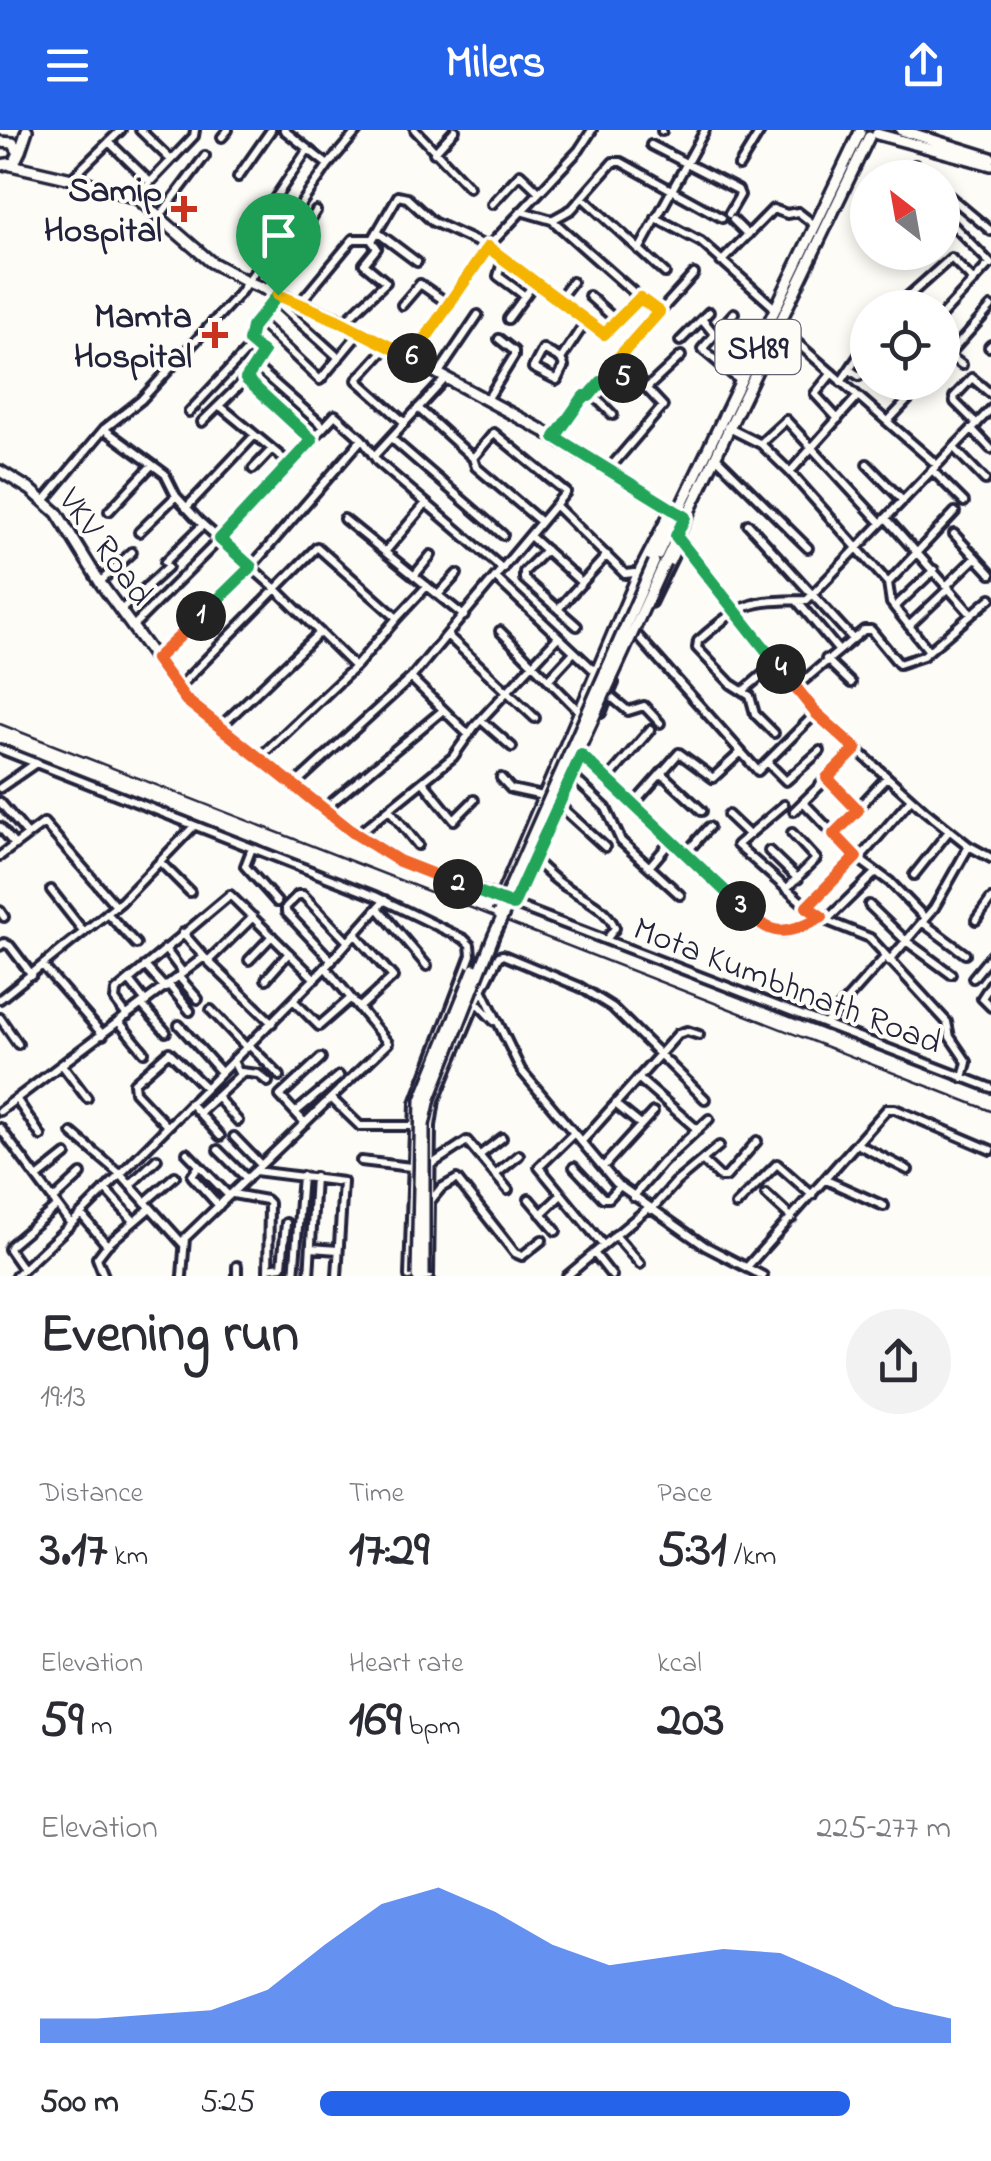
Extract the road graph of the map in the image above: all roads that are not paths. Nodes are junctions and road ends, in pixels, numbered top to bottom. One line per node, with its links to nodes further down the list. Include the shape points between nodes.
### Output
1 (14, 130): 16 (main road)
2 (28, 130): 21 (main road)
3 (122, 130): 17 (street)
4 (140, 130): 23 (street)
5 (194, 130): 23 (street)
6 (271, 130): 30 (street)
7 (284, 130): 19 (street)
8 (358, 130): 27 (street)
9 (415, 130): 20 (street)
10 (456, 130): 20 (street)
11 (592, 130): 35 (street)
12 (705, 130): 25 (street)
13 (760, 130): 28 (street)
14 (901, 130): 24 (main road)
15 (869, 132): 24 (main road); 47 (main road, SH89); 52 (main road, SH89)
16 (3, 142): 21 (main road)
17 (109, 142): 31 (street); 32 (street)
18 (651, 145): 25 (street)
19 (308, 149): 27 (street); 38 (street)
20 (434, 153): 33 (street)
21 (19, 154): 26 (main road); 29 (main road)
22 (205, 156): 43 (street)
23 (171, 160): 32 (street)
24 (991, 162)
25 (686, 164): 34 (street); 44 (street, via 738,190)
26 (5, 165): 29 (main road)
27 (328, 166): 63 (street)
28 (739, 166)
29 (34, 170): 31 (main road)
30 (238, 177)
31 (71, 179): 36 (main road)
32 (150, 182): 36 (street)
33 (470, 187)
34 (672, 189): 37 (street, via 613,162); 44 (street); 45 (street)
35 (539, 192): 39 (street, via 520,174); 42 (street)
36 (136, 198): 43 (main road)
37 (583, 198): 46 (street); 55 (street)
38 (272, 204)
39 (492, 204)
40 (960, 205): 48 (street)
41 (316, 211): 66 (street)
42 (521, 211): 46 (street); 54 (street)
43 (160, 216): 63 (main road, via 212,262)
44 (728, 217): 51 (street)
45 (656, 218): 55 (street); 58 (street)
46 (552, 220): 72 (street)
47 (815, 226): 51 (street, via 798,212 776,209); 52 (street); 78 (main road, SH89)
48 (991, 231)
49 (376, 232): 53 (street); 54 (street, via 398,196 433,222); 57 (street)
50 (960, 232): 59 (street)
51 (748, 235): 58 (street)
52 (824, 235): 89 (main road, SH89)
53 (370, 239): 74 (street, via 352,238); 88 (street, via 377,248 364,264 386,282)
54 (488, 247): 56 (street); 75 (street)
55 (639, 250): 60 (street)
56 (504, 258): 64 (street); 68 (street, via 498,276)
57 (416, 262)
58 (721, 262): 78 (street)
59 (991, 264): 62 (street)
60 (665, 273)
61 (694, 274): 79 (street)
62 (974, 281): 67 (street, via 950,258); 70 (street)
63 (248, 282): 66 (main road); 131 (street, via 141,400)
64 (535, 282): 68 (street); 73 (street)
65 (572, 282): 73 (street)
66 (266, 290): 71 (main road)
67 (915, 290)
68 (524, 296): 85 (street)
69 (589, 296): 87 (street)
70 (960, 296)
71 (276, 298): 74 (main road); 84 (street); 98 (street)
72 (640, 298): 79 (street); 87 (street)
73 (558, 300): 86 (street)
74 (299, 304): 88 (main road)
75 (449, 304): 76 (street, via 420,284); 100 (street)
76 (402, 305)
77 (991, 308): 95 (street)
78 (776, 309): 109 (main road, SH89)
79 (659, 312): 105 (street, via 618,358)
80 (709, 312): 83 (street)
81 (734, 313): 91 (street)
82 (478, 315): 107 (street)
83 (702, 319): 91 (street); 93 (street)
84 (257, 320): 94 (street); 98 (street, via 320,380)
85 (508, 320)
86 (586, 321): 87 (street, via 604,334); 99 (street)
87 (617, 321)
88 (343, 322): 90 (main road)
89 (779, 326): 106 (street); 128 (main road, SH89)
90 (360, 332): 96 (main road); 98 (street)
91 (715, 335): 109 (street, via 702,349)
92 (499, 339): 115 (street, via 514,356)
93 (680, 341)
94 (253, 344): 103 (street, via 263,353); 121 (street)
95 (960, 344)
96 (387, 348): 100 (main road); 127 (street, via 357,380)
97 (681, 356): 111 (street)
98 (339, 358)
99 (561, 359): 99 (street, via 544,349 532,368 557,380)
100 (410, 360): 107 (main road)
101 (960, 363): 102 (street)
102 (962, 365)
103 (256, 367): 108 (street); 129 (street)
104 (850, 370): 110 (street)
105 (629, 371): 111 (street); 114 (street, via 613,388 601,382)
106 (832, 374): 110 (street); 124 (street, via 815,394)
107 (441, 377): 115 (main road); 120 (street)
108 (246, 379): 119 (street); 136 (street)
109 (741, 382): 128 (main road, SH89)
110 (841, 382): 112 (street)
111 (647, 388): 149 (street, via 663,406)
112 (850, 389)
113 (991, 394): 130 (street, via 972,378 954,397)
114 (589, 396): 122 (street); 133 (street)
115 (487, 400): 133 (main road)
116 (855, 400): 124 (street)
117 (863, 400): 126 (street)
118 (908, 400): 126 (street)
119 (220, 406): 125 (street); 132 (street)
120 (418, 408): 127 (street); 143 (street)
121 (190, 412)
122 (613, 415)
123 (989, 415): 130 (street)
124 (838, 419): 138 (street)
125 (202, 422)
126 (888, 422): 148 (street)
127 (405, 423): 134 (street)
128 (725, 426): 137 (street); 144 (main road, SH89); 162 (main road, SH89)
129 (324, 427): 135 (street, via 335,416); 136 (street)
130 (974, 427): 139 (street); 141 (street)
131 (104, 429): 147 (street); 155 (street)
132 (255, 436): 140 (street); 160 (street)
133 (555, 437): 149 (main road)
134 (391, 438): 142 (street); 171 (street)
135 (362, 439): 142 (street); 185 (street)
136 (312, 440): 145 (street)
137 (761, 444): 138 (street, via 786,420); 152 (street)
138 (812, 448): 152 (street); 165 (street)
139 (954, 448): 148 (street); 153 (street)
140 (272, 449): 145 (street); 150 (street)
141 (991, 449)
142 (374, 456): 158 (street)
143 (473, 458): 159 (street, via 494,433 566,492); 166 (street)
144 (717, 458): 162 (main road, SH89); 176 (street)
145 (290, 464): 174 (street)
146 (867, 464): 156 (street)
147 (152, 465): 154 (street); 161 (street)
148 (935, 468): 156 (street); 157 (street)
149 (610, 469): 162 (main road)
150 (253, 470)
151 (0, 472): 155 (main road, VKV Road)
152 (790, 472): 175 (street)
153 (985, 480)
154 (176, 496): 160 (street); 169 (street)
155 (44, 501): 193 (main road, VKV Road)
156 (902, 501): 165 (street)
157 (964, 502)
158 (426, 503): 180 (street); 186 (street)
159 (555, 505): 166 (street); 182 (street)
160 (186, 508): 168 (street)
161 (109, 510)
162 (678, 512): 173 (main road, SH89); 184 (main road, SH89); 191 (main road)
163 (955, 512): 178 (street)
164 (344, 519): 180 (street)
165 (884, 520): 175 (street); 178 (street)
166 (541, 522): 172 (street)
167 (748, 524): 200 (street)
168 (203, 525): 174 (street); 206 (street)
169 (139, 532)
170 (954, 534): 183 (street)
171 (503, 535)
172 (530, 536): 177 (street); 186 (street)
173 (678, 539): 184 (main road, SH89); 205 (street); 215 (street)
174 (217, 542): 185 (street); 212 (street)
175 (859, 546): 194 (street); 200 (street)
176 (808, 548)
177 (546, 550): 195 (street); 204 (street, via 523,575)
178 (917, 551): 187 (street); 194 (street)
179 (132, 552): 193 (street)
180 (385, 552): 190 (street)
181 (431, 555): 190 (street)
182 (607, 556): 191 (street); 195 (street)
183 (975, 558): 189 (street); 197 (street)
184 (660, 562): 490 (main road, SH89, bridge, via 522,858 425,1087 418,1126)
185 (251, 567): 198 (street); 222 (street)
186 (503, 570): 192 (street)
187 (934, 570): 197 (street); 203 (street)
188 (456, 574): 199 (street)
189 (991, 574)
190 (414, 576): 196 (street)
191 (637, 577): 227 (main road)
192 (496, 578): 208 (street); 217 (street)
193 (100, 582): 206 (main road, VKV Road)
194 (888, 582): 203 (street)
195 (582, 583): 204 (street)
196 (427, 586): 199 (street); 209 (street)
197 (948, 587): 207 (street); 211 (street)
198 (277, 590): 209 (street, via 317,547); 214 (street); 232 (street)
199 (438, 595): 208 (street)
200 (811, 595): 202 (street); 218 (street)
201 (991, 598): 207 (street)
202 (796, 600): 205 (street, via 754,601); 219 (street)
203 (894, 607): 211 (street)
204 (559, 608): 210 (street)
205 (734, 610): 225 (street); 233 (street, via 696,644)
206 (120, 611): 212 (main road, VKV Road)
207 (972, 614): 220 (street)
208 (464, 616): 216 (street)
209 (398, 618): 226 (street)
210 (577, 626)
211 (909, 626): 220 (street)
212 (132, 627): 222 (main road, VKV Road)
213 (500, 630): 224 (street)
214 (320, 632): 226 (street); 242 (street)
215 (636, 634): 235 (street); 250 (street)
216 (447, 636): 228 (street); 234 (street)
217 (558, 637): 221 (street); 224 (street)
218 (852, 638): 219 (street); 220 (street, via 871,630 902,665)
219 (838, 650): 223 (street)
220 (929, 651)
221 (574, 652): 227 (street); 229 (street)
222 (156, 659): 232 (main road, VKV Road)
223 (826, 659): 230 (street); 231 (street)
224 (534, 663): 229 (street); 234 (street)
225 (776, 663): 231 (street); 233 (street)
226 (356, 667): 252 (street)
227 (596, 672): 237 (main road)
228 (411, 678): 236 (street); 262 (street)
229 (549, 678): 237 (street)
230 (851, 683)
231 (796, 687): 238 (street)
232 (178, 688): 242 (main road, VKV Road)
233 (742, 691): 244 (street)
234 (507, 692): 239 (street); 240 (street)
235 (609, 695): 241 (street, via 628,711 644,706); 251 (street)
236 (442, 711): 245 (street); 273 (street)
237 (579, 711): 264 (main road)
238 (816, 713): 248 (street); 253 (street)
239 (534, 718)
240 (480, 720): 245 (street); 246 (street)
241 (660, 723)
242 (221, 726): 252 (main road, VKV Road)
243 (650, 730): 260 (street)
244 (774, 732)
245 (468, 735): 261 (street)
246 (512, 747)
247 (0, 749): 254 (street)
248 (856, 749): 257 (street); 259 (street)
249 (820, 751): 253 (street, via 790,780)
250 (741, 752): 253 (street, via 758,771); 255 (street, via 713,778 679,752)
251 (581, 755): 256 (street); 260 (street)
252 (259, 758): 262 (main road, VKV Road)
253 (767, 762)
254 (36, 763): 263 (street); 278 (street)
255 (661, 773): 268 (street); 275 (street)
256 (572, 776): 270 (street); 300 (street, via 606,808 621,842)
257 (887, 777): 265 (street); 274 (street)
258 (501, 778): 264 (street, via 512,789)
259 (827, 778): 269 (street); 274 (street)
260 (607, 780): 268 (street)
261 (422, 782): 266 (street, via 454,820); 272 (street)
262 (293, 786): 273 (main road, VKV Road)
263 (0, 788)
264 (542, 796): 310 (main road)
265 (911, 799): 281 (street); 296 (street)
266 (474, 800)
267 (0, 802): 284 (street)
268 (633, 804): 287 (street)
269 (805, 804): 276 (street); 283 (street)
270 (558, 805): 291 (street); 298 (street)
271 (784, 805): 286 (street)
272 (389, 809): 285 (street); 288 (street)
273 (323, 810): 285 (main road, VKV Road)
274 (858, 810): 283 (street)
275 (702, 811)
276 (794, 812)
277 (728, 814): 286 (street)
278 (194, 826): 292 (street); 299 (street)
279 (0, 827): 289 (street)
280 (710, 827): 294 (street)
281 (949, 831): 290 (street); 302 (street)
282 (792, 832): 303 (street, via 816,859)
283 (834, 834): 296 (street)
284 (28, 835): 289 (street); 313 (street, via 44,822)
285 (357, 835): 310 (main road, VKV Road, via 399,861)
286 (749, 835): 304 (street, Mota Kumbhnath Road, via 737,845)
287 (672, 841): 294 (street); 300 (street)
288 (418, 844)
289 (14, 845): 295 (street)
290 (968, 846): 297 (street); 320 (street)
291 (605, 847)
292 (252, 848): 309 (street); 311 (street, via 245,866)
293 (769, 850): 303 (street)
294 (685, 854): 319 (street, via 762,926 782,932)
295 (0, 856)
296 (858, 858): 301 (street); 315 (street)
297 (991, 858)
298 (534, 860): 312 (street); 326 (street, via 614,923)
299 (162, 863): 306 (street); 313 (street)
300 (649, 868): 307 (street)
301 (876, 872): 319 (street); 320 (street)
302 (914, 875)
303 (798, 879): 304 (street)
304 (786, 889): 315 (street, Mota Kumbhnath Road)
305 (51, 890): 322 (street)
306 (190, 892)
307 (680, 895)
308 (991, 899): 321 (street)
309 (385, 900): 316 (street); 339 (street, via 464,939 472,950)
310 (500, 900): 312 (street, Mota Kumbhnath Road)
311 (277, 902)
312 (513, 905): 326 (street, Mota Kumbhnath Road)
313 (116, 906): 317 (street)
314 (869, 906): 327 (street)
315 (807, 907): 319 (street, Mota Kumbhnath Road)
316 (378, 908): 324 (street); 342 (street)
317 (107, 913): 322 (street); 329 (street)
318 (253, 917): 323 (street, via 230,895); 325 (street); 335 (street)
319 (825, 919): 336 (street, Mota Kumbhnath Road, via 870,938)
320 (923, 920): 327 (street); 333 (street)
321 (976, 920)
322 (85, 933): 340 (street)
323 (183, 933): 331 (street); 335 (street)
324 (355, 934): 328 (street); 360 (street, via 393,977)
325 (272, 936): 332 (street); 337 (street)
326 (606, 940): 368 (street, Mota Kumbhnath Road)
327 (906, 941): 336 (street); 344 (street)
328 (348, 942): 338 (street); 338 (street, via 302,894 286,907)
329 (136, 944)
330 (0, 946): 345 (street, via 10,946)
331 (165, 949): 341 (street); 346 (street)
332 (289, 953): 347 (street); 349 (street)
333 (965, 954)
334 (991, 956): 348 (street)
335 (206, 958): 346 (street); 367 (street)
336 (887, 959): 368 (street); 386 (street, Mota Kumbhnath Road, via 948,1022 966,1062)
337 (249, 960)
338 (332, 960): 343 (street)
339 (469, 960): 353 (street); 406 (street, via 418,1093)
340 (43, 966): 345 (street); 372 (street)
341 (145, 966): 350 (street); 352 (street)
342 (427, 966)
343 (326, 968): 349 (street); 355 (street)
344 (951, 974)
345 (32, 975): 356 (street)
346 (181, 975): 352 (street); 354 (street)
347 (266, 978)
348 (972, 978)
349 (315, 979): 357 (street)
350 (129, 980): 359 (street); 364 (street, via 114,996)
351 (991, 984): 361 (street, via 982,998)
352 (167, 987): 359 (street); 363 (street)
353 (482, 990): 358 (street); 370 (street); 377 (street, via 503,955 596,997)
354 (198, 998)
355 (350, 998): 357 (street, via 319,1026); 360 (street)
356 (0, 1000)
357 (294, 1000): 367 (street)
358 (476, 1002): 370 (street); 428 (street, via 435,1100)
359 (144, 1004): 364 (street); 371 (street)
360 (359, 1008): 392 (street, via 388,1044)
361 (991, 1008)
362 (212, 1010): 375 (street)
363 (190, 1011)
364 (127, 1016): 366 (street)
365 (0, 1018): 374 (street)
366 (119, 1022): 372 (street); 376 (street)
367 (272, 1023): 375 (street)
368 (825, 1024): 386 (street, Mota Kumbhnath Road)
369 (179, 1025): 381 (street)
370 (498, 1026): 410 (street, via 521,1070)
371 (166, 1032)
372 (103, 1035): 380 (street)
373 (700, 1036): 377 (street, via 682,1031)
374 (18, 1044)
375 (248, 1046): 379 (street); 383 (street)
376 (144, 1052)
377 (660, 1052): 385 (street); 394 (street)
378 (321, 1058): 398 (street, via 280,1096)
379 (234, 1060): 381 (street); 382 (street)
380 (62, 1066): 391 (street); 393 (street)
381 (221, 1072): 388 (street)
382 (241, 1072): 387 (street); 390 (street)
383 (280, 1076)
384 (339, 1076): 398 (street)
385 (638, 1078): 396 (street); 408 (street)
386 (964, 1078): 389 (street)
387 (268, 1082)
388 (206, 1088): 395 (street); 405 (street, via 169,1052 134,1083)
389 (991, 1088)
390 (217, 1097): 400 (street); 402 (street)
391 (87, 1098)
392 (331, 1098): 403 (street); 406 (street, via 360,1126)
393 (17, 1099): 397 (street); 411 (street)
394 (705, 1099)
395 (190, 1103): 400 (street); 405 (street)
396 (614, 1104): 404 (street); 416 (street)
397 (0, 1111)
398 (296, 1112): 403 (street)
399 (652, 1112): 404 (street)
400 (199, 1113): 412 (street)
401 (709, 1119): 408 (street)
402 (238, 1121)
403 (306, 1122): 433 (street)
404 (641, 1125): 432 (street)
405 (166, 1126): 436 (street)
406 (412, 1126): 430 (street)
407 (0, 1128): 441 (street)
408 (698, 1130): 452 (street)
409 (72, 1133): 436 (street)
410 (574, 1133): 416 (street); 451 (street, via 539,1164)
411 (41, 1136)
412 (220, 1136)
413 (234, 1138): 433 (street)
414 (502, 1138): 424 (street)
415 (757, 1140): 427 (street, via 726,1177)
416 (582, 1142): 432 (street)
417 (857, 1144): 420 (street, via 890,1108); 434 (street); 443 (street)
418 (718, 1146): 427 (street)
419 (218, 1150): 442 (street)
420 (991, 1150)
421 (186, 1153): 429 (street)
422 (519, 1154): 437 (street)
423 (66, 1155): 441 (street)
424 (480, 1155): 428 (street, via 467,1141); 437 (street)
425 (157, 1158): 444 (street)
426 (361, 1161): 430 (street)
427 (702, 1161): 460 (street)
428 (432, 1164): 454 (street)
429 (199, 1166): 449 (street); 458 (street, via 192,1176)
430 (411, 1167): 489 (street)
431 (574, 1167): 445 (street, via 603,1198)
432 (603, 1167): 445 (street)
433 (258, 1168): 439 (street); 442 (street)
434 (908, 1170)
435 (81, 1174): 455 (street)
436 (120, 1174): 444 (street); 446 (street)
437 (495, 1174): 447 (street)
438 (175, 1176): 456 (street)
439 (302, 1176): 440 (street); 486 (street)
440 (315, 1177): 473 (street); 474 (street, via 344,1184)
441 (37, 1178): 455 (street)
442 (247, 1179): 449 (street)
443 (826, 1180): 450 (street); 459 (street)
444 (130, 1185): 456 (street)
445 (620, 1186): 452 (street)
446 (104, 1189): 461 (street); 464 (street)
447 (508, 1190)
448 (766, 1194): 463 (street)
449 (230, 1195): 458 (street); 480 (street, via 268,1203)
450 (812, 1195): 457 (street, via 777,1164); 463 (street)
451 (561, 1196): 462 (street); 471 (street)
452 (634, 1197): 460 (street)
453 (529, 1199): 462 (street)
454 (432, 1200): 469 (street, via 457,1179 515,1252 522,1256); 490 (street)
455 (55, 1203): 466 (street); 479 (street, via 9,1249)
456 (148, 1205): 464 (street); 472 (street)
457 (736, 1205)
458 (219, 1206): 472 (street)
459 (884, 1206)
460 (649, 1209): 468 (street); 478 (street)
461 (80, 1214): 466 (street); 470 (street)
462 (541, 1214): 467 (street)
463 (792, 1218): 478 (street)
464 (134, 1221): 470 (street)
465 (286, 1223): 480 (street, via 282,1266)
466 (71, 1224): 479 (street)
467 (556, 1231)
468 (615, 1235): 471 (street); 476 (street)
469 (542, 1240)
470 (106, 1245): 483 (street, via 96,1260)
471 (603, 1245): 475 (street)
472 (184, 1246): 484 (street)
473 (311, 1248): 474 (street); 487 (street)
474 (338, 1250): 488 (street)
475 (594, 1253): 481 (street); 491 (street)
476 (640, 1264)
477 (237, 1266): 485 (street)
478 (747, 1267): 492 (street)
479 (22, 1269): 482 (street)
480 (268, 1272)
481 (572, 1274)
482 (16, 1276)
483 (104, 1276)
484 (182, 1276)
485 (237, 1276)
486 (294, 1276)
487 (309, 1276)
488 (336, 1276)
489 (409, 1276)
490 (423, 1276)
491 (612, 1276)
492 (763, 1276)

